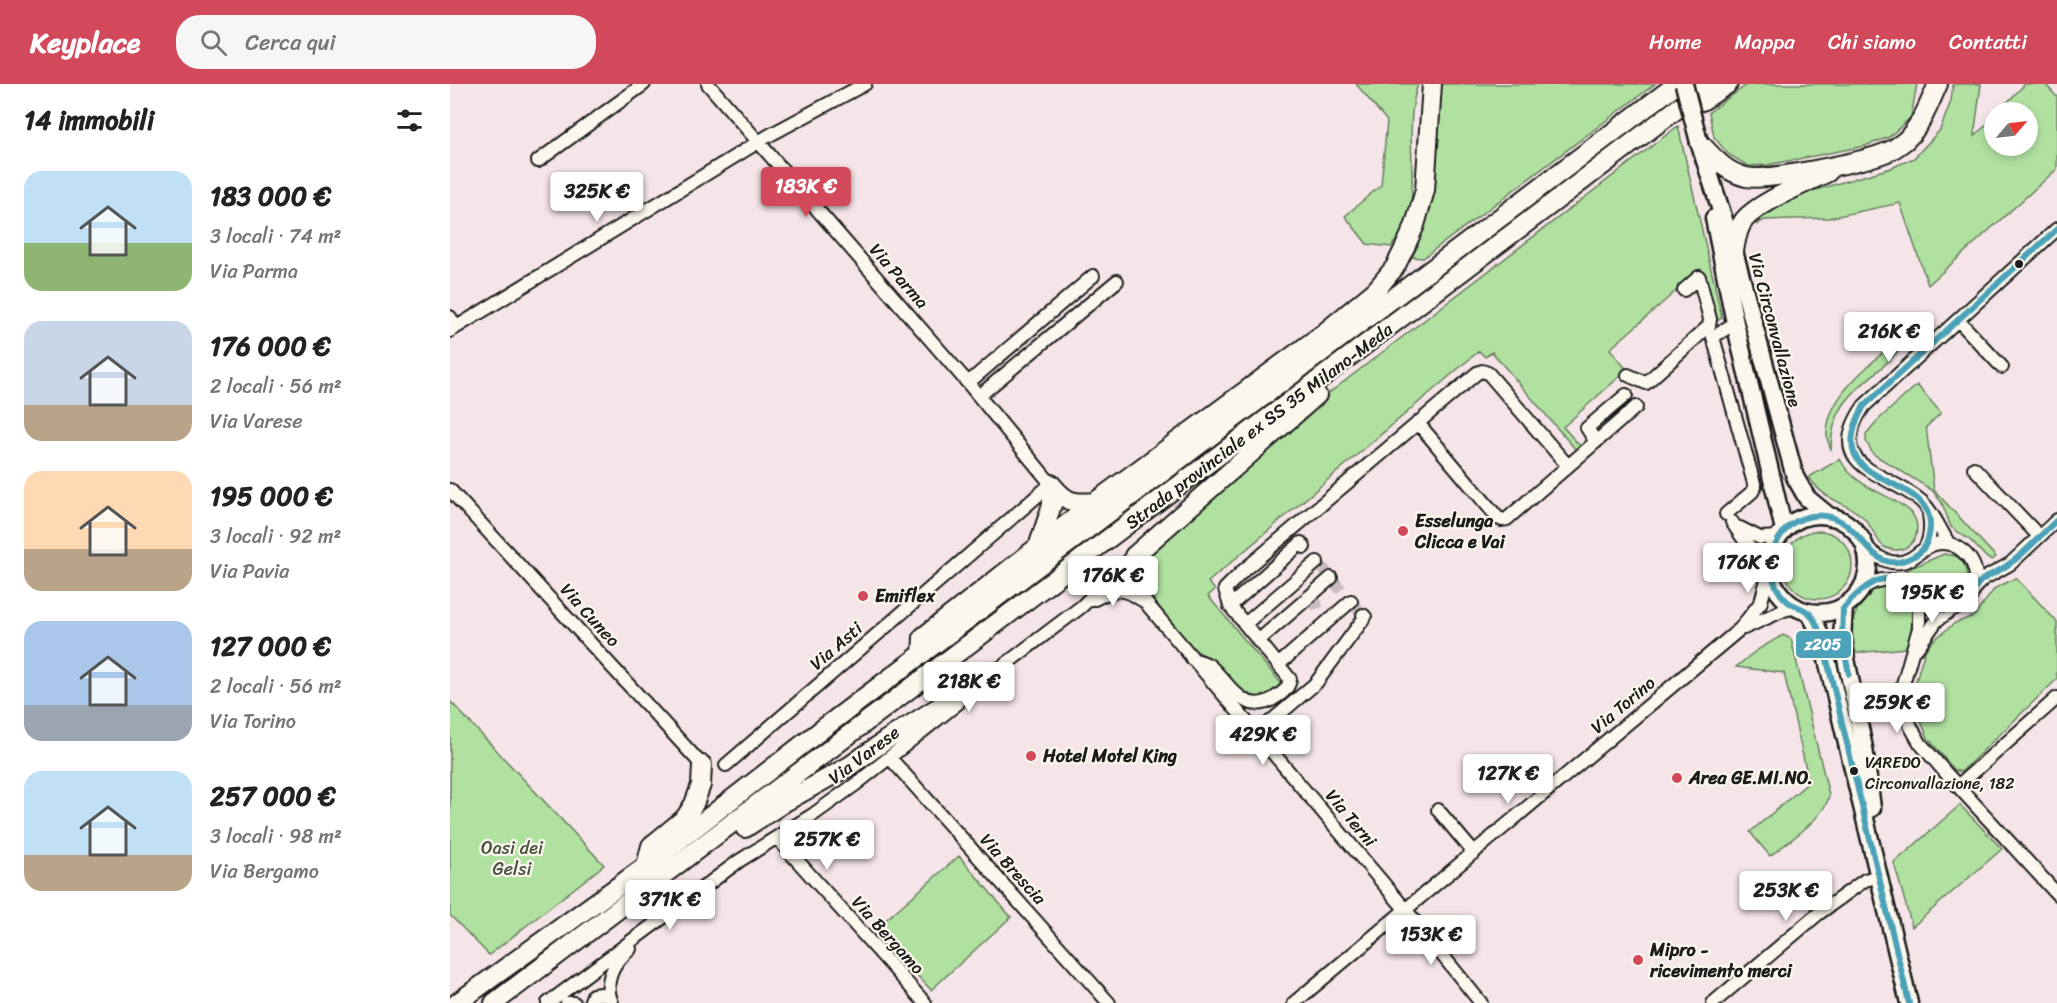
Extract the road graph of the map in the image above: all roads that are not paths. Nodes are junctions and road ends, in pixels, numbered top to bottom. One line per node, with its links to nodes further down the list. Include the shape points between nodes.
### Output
1 (644, 84): 17 (street)
2 (708, 84): 14 (street, Via Parma)
3 (865, 84): 14 (street)
4 (1432, 84): 40 (highway, via 1425,190 1415,225 1395,267 1376,290 1324,333)
5 (1668, 84): 13 (highway)
6 (1677, 84): 13 (highway, Strada provinciale ex SS 35 Milano-Meda)
7 (1684, 84): 15 (main road, Via Circonvallazione, bridge)
8 (1710, 84): 16 (highway, Strada provinciale ex SS 35 Milano-Meda)
9 (1728, 84): 16 (highway)
10 (1928, 84): 12 (highway)
11 (1938, 84): 12 (highway)
12 (1927, 109): 18 (highway, via 1919,127 1896,147)
13 (1622, 126): 71 (highway, Strada provinciale ex SS 35 Milano-Meda)
14 (759, 142): 27 (street); 30 (street, Via Parma)
15 (1699, 142): 18 (highway, via 1720,165 1754,179); 21 (main road, Via Circonvallazione)
16 (1631, 144): 19 (highway, Strada provinciale ex SS 35 Milano-Meda)
17 (538, 162)
18 (1843, 164): 21 (highway, via 1750,215)
19 (1548, 207): 52 (highway, via 1475,275 1318,394); 89 (highway, Strada provinciale ex SS 35 Milano-Meda)
20 (2057, 229): 25 (street)
21 (1727, 253): 26 (main road, Via Circonvallazione); 43 (main road, Via Circonvallazione, via 1797,481 1811,502)
22 (1093, 276): 30 (street)
23 (1117, 281): 32 (street)
24 (1684, 290): 29 (street, via 1699,277 1709,326 1646,383)
25 (1958, 320): 28 (street); 41 (street, via 1864,406 1850,432 1853,453 1865,468)
26 (1735, 323): 42 (street, via 1713,337 1755,487); 45 (main road, Via Circonvallazione)
27 (452, 325)
28 (2002, 367)
29 (1628, 375)
30 (968, 383): 32 (street, Via Parma)
31 (1626, 395): 35 (street, via 1587,428)
32 (979, 396): 38 (street, Via Parma)
33 (1636, 407): 35 (street)
34 (1418, 423): 36 (street, via 1482,371 1488,373); 36 (street, via 1502,520); 61 (street, via 1228,584 1225,589)
35 (1596, 442): 36 (street)
36 (1568, 466)
37 (1974, 468): 46 (street)
38 (1051, 484): 40 (highway, via 1064,499 1077,504); 50 (highway, via 1052,505); 81 (street, Via Asti)
39 (450, 490): 80 (street, Via Cuneo)
40 (1095, 502): 50 (highway)
41 (1926, 506): 48 (street); 51 (street, via 1930,529)
42 (1726, 514)
43 (1830, 517): 45 (main road, via 1807,517); 47 (main road, via 1851,527)
44 (2057, 520): 46 (street)
45 (1781, 534): 54 (main road, via 1773,550); 54 (street, via 1768,539 1753,537 1732,522)
46 (2039, 536): 56 (street, via 2010,564)
47 (1864, 544): 51 (street, via 1880,558 1894,562); 57 (main road, via 1868,565)
48 (1950, 544): 51 (street, via 1935,544); 56 (street, via 1961,549 1971,562)
49 (1303, 545): 61 (street)
50 (1039, 546): 71 (highway, via 923,637)
51 (1924, 550)
52 (1134, 556): 60 (street, via 1131,576); 62 (street, Via Varese)
53 (1317, 561): 68 (street)
54 (1772, 575): 65 (main road, via 1786,600); 69 (street, Via Torino, via 1761,602)
55 (1331, 578): 70 (street)
56 (1976, 586): 64 (street, via 1966,601)
57 (1862, 589): 59 (street, via 1875,581 1892,580 1907,586); 63 (main road)
58 (1349, 599): 74 (street)
59 (1919, 599): 64 (street, via 1934,609); 73 (street, via 1919,628)
60 (1146, 603): 62 (street, via 1119,589); 72 (street, Via Terni)
61 (1230, 606): 68 (street)
62 (1081, 607): 75 (street, Via Varese)
63 (1844, 607): 65 (main road, via 1826,613); 87 (main road, via 1842,639 1866,759)
64 (1952, 609): 73 (street, via 1937,620)
65 (1802, 610): 69 (street, Via Torino, via 1784,610); 87 (main road, via 1816,625 1823,643)
66 (1319, 613): 74 (street, via 1321,617)
67 (1363, 615): 78 (street, via 1316,683)
68 (1245, 624): 70 (street)
69 (1740, 629): 85 (street, Via Torino)
70 (1258, 641): 74 (street)
71 (922, 655): 86 (highway, Strada provinciale ex SS 35 Milano-Meda)
72 (1192, 659): 76 (street, via 1210,666 1231,692 1257,704 1270,701); 78 (street, Via Terni)
73 (1910, 659): 82 (street, via 1902,704 1920,743)
74 (1275, 661): 76 (street, via 1290,679)
75 (995, 672): 79 (street, Via Varese); 89 (highway)
76 (1289, 685): 78 (street, via 1286,697)
77 (2057, 698): 82 (street)
78 (1253, 731): 91 (street, Via Terni)
79 (890, 758): 84 (street, Via Varese); 100 (street, Via Brescia)
80 (702, 765): 86 (highway, via 701,785 694,804 685,818 651,846)
81 (726, 765)
82 (1959, 785): 88 (street)
83 (1438, 810): 85 (street)
84 (777, 838): 90 (street, Via Varese); 99 (street, Via Bergamo)
85 (1473, 854): 91 (street, Via Torino)
86 (646, 866): 93 (highway)
87 (1878, 869): 103 (street); 104 (main road)
88 (2057, 894)
89 (627, 903): 94 (highway)
90 (683, 903): 92 (street, via 615,967 607,984); 95 (street)
91 (1405, 909): 101 (street, Via Torino); 102 (street, Via Terni)
92 (611, 1000): 98 (street, via 601,994 593,995)
93 (457, 1003)
94 (494, 1003)
95 (548, 1003)
96 (567, 1003): 97 (street)
97 (574, 1003)
98 (590, 1003)
99 (925, 1003)
100 (1109, 1003)
101 (1294, 1003)
102 (1481, 1003)
103 (1713, 1003)
104 (1909, 1003)

